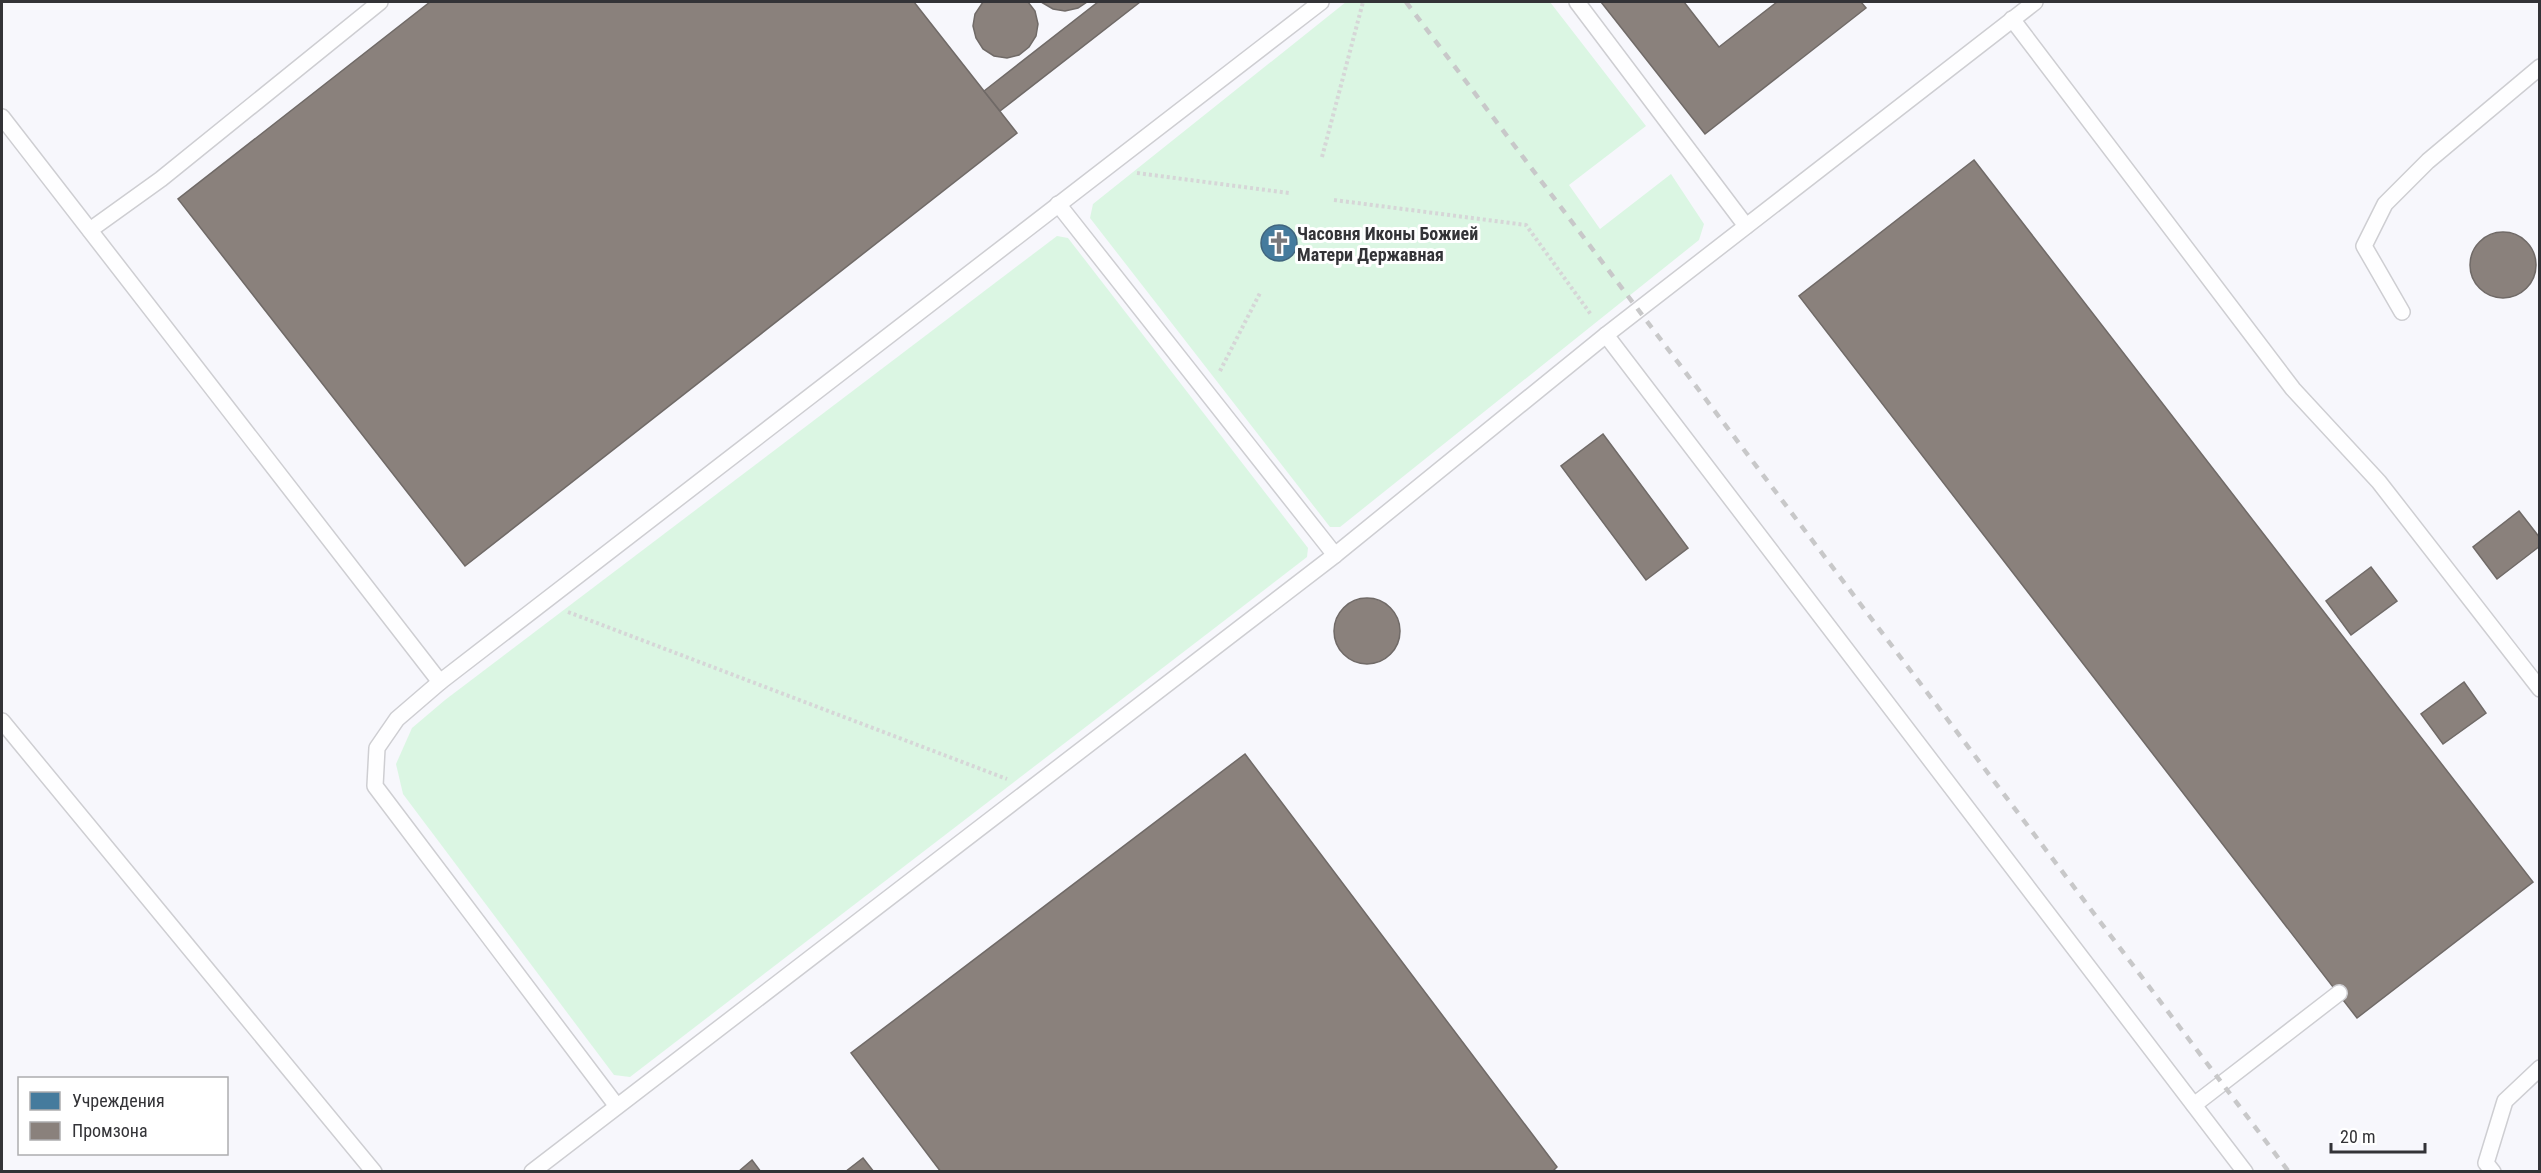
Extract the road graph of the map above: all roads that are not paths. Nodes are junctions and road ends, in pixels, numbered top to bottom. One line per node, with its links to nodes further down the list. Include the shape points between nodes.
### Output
1 (381, 2): 10 (lane, via 161,179)
2 (1321, 2): 8 (lane)
3 (1577, 2): 9 (lane)
4 (2035, 2): 5 (lane)
5 (2012, 19): 9 (lane); 15 (lane, via 2293,389 2379,482)
6 (2540, 67): 11 (lane, via 2428,161 2385,204 2364,246)
7 (2, 117): 10 (lane)
8 (1058, 204): 13 (lane); 14 (lane)
9 (1746, 226): 12 (lane)
10 (90, 230): 14 (lane)
11 (2402, 312)
12 (1606, 335): 13 (lane); 20 (lane)
13 (1335, 555): 19 (lane)
14 (440, 682): 19 (lane, via 397,719 377,748 375,786)
15 (2540, 689)
16 (2, 721): 21 (lane)
17 (2338, 993): 20 (lane)
18 (2540, 1068): 24 (lane, via 2505,1101 2486,1163)
19 (616, 1105): 22 (lane)
20 (2194, 1105): 23 (lane)
21 (374, 1172)
22 (532, 1172)
23 (2245, 1172)
24 (2493, 1172)

